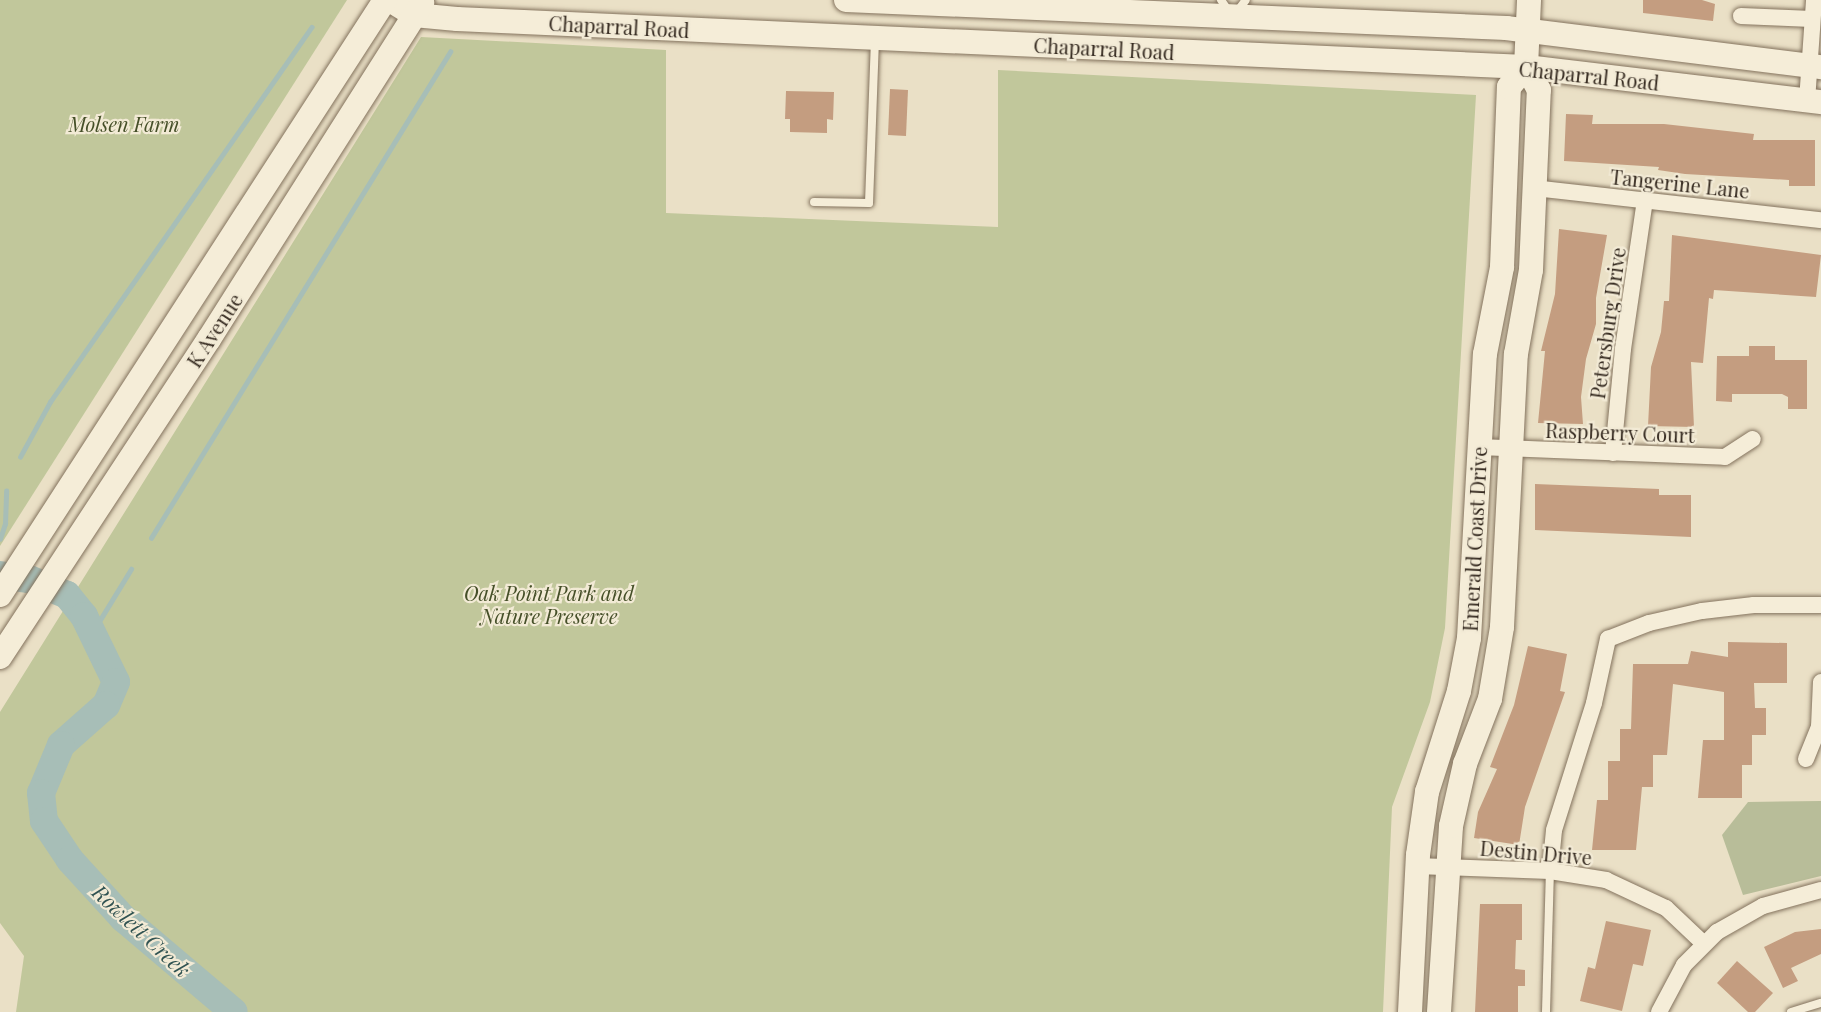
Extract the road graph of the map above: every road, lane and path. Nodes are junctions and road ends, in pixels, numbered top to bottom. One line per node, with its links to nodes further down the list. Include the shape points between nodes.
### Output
1 (388, 0): 7 (main road, Chaparral Road); 24 (main road, K Avenue)
2 (846, 0): 5 (main road, Chaparral Road)
3 (1529, 0): 10 (main road, Emerald Coast Drive)
4 (1814, 0): 9 (street)
5 (878, 1): 6 (main road, Chaparral Road); 11 (main road)
6 (1233, 6): 10 (main road, Chaparral Road); 12 (main road)
7 (419, 8): 11 (main road, Chaparral Road); 26 (main road, K Avenue, via 210,339)
8 (1741, 16): 9 (street)
9 (1815, 25): 13 (street)
10 (1528, 30): 13 (main road, Chaparral Road); 14 (main road, Emerald Coast Drive)
11 (875, 38): 12 (main road, Chaparral Road); 18 (lane, via 869,203)
12 (1233, 54): 14 (main road, Chaparral Road)
13 (1816, 66): 15 (street)
14 (1526, 67): 15 (main road, Chaparral Road); 16 (main road, Emerald Coast Drive, via 1539,90); 21 (main road, Emerald Coast Drive, via 1509,87 1502,267 1485,354)
15 (1814, 101)
16 (1534, 188): 17 (street, Tangerine Lane); 22 (main road, Emerald Coast Drive, via 1531,270 1516,354)
17 (1645, 200): 19 (street, Tangerine Lane); 23 (street, Petersburg Drive)
18 (814, 202)
19 (1821, 220)
20 (1753, 439): 23 (street, Raspberry Court, via 1725,458)
21 (1479, 447): 22 (street, Raspberry Court); 29 (main road, Emerald Coast Drive, via 1466,664 1429,783)
22 (1512, 448): 23 (street, Raspberry Court); 30 (main road, Emerald Coast Drive, via 1496,672 1465,764)
23 (1612, 453)
24 (0, 596)
25 (1821, 605): 31 (street, via 1754,605 1702,611 1640,625 1608,639 1594,703 1554,830)
26 (0, 657)
27 (1821, 682): 28 (street, via 1819,726)
28 (1806, 759)
29 (1417, 866): 30 (street, Destin Drive); 35 (main road, Emerald Coast Drive)
30 (1446, 867): 31 (street, Destin Drive); 36 (main road, Emerald Coast Drive)
31 (1550, 871): 33 (street, Destin Drive, via 1590,876 1637,891 1673,914); 37 (lane)
32 (1821, 890): 33 (street, via 1763,906)
33 (1703, 943): 38 (street, via 1676,977)
34 (1821, 1003): 39 (lane)
35 (1410, 1012)
36 (1439, 1012)
37 (1546, 1012)
38 (1659, 1012)
39 (1791, 1012)

